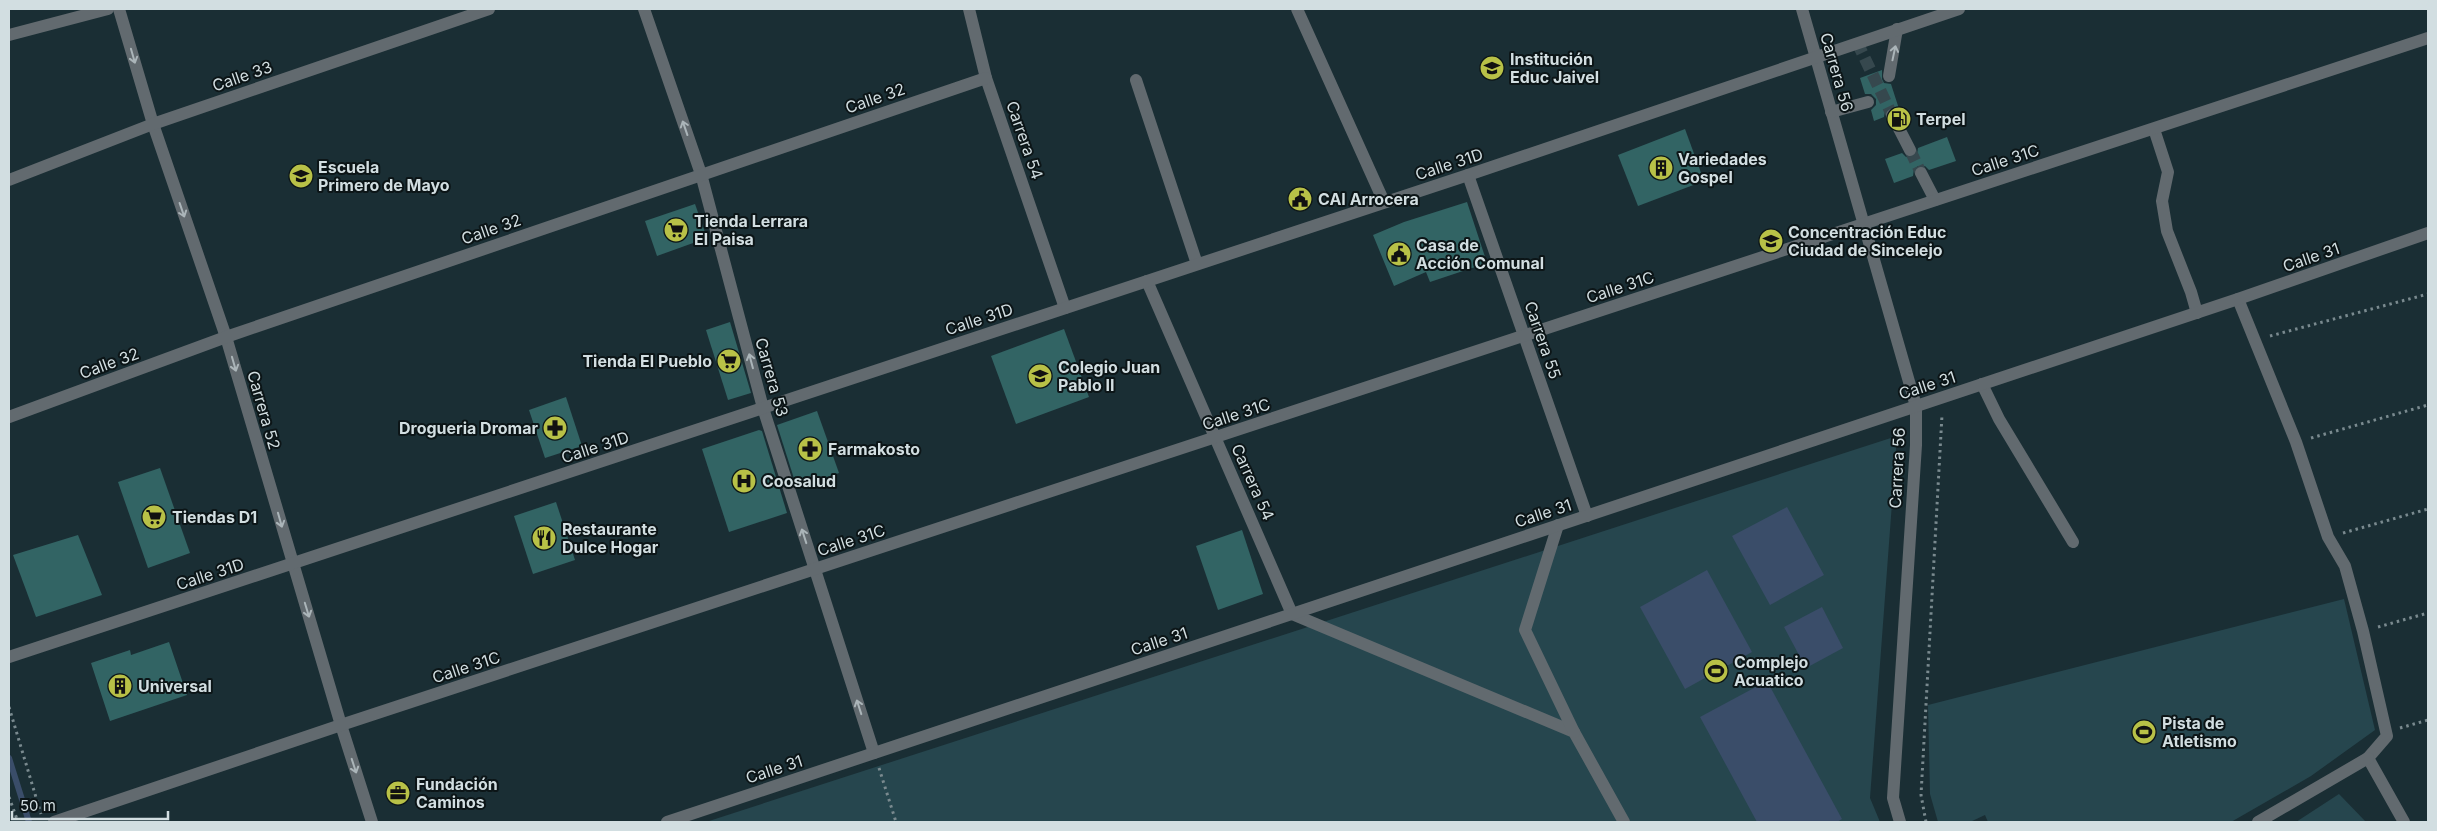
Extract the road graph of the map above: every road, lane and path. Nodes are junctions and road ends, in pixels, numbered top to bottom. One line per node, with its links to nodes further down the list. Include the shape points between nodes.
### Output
1 (108, 9): 10 (street)
2 (119, 9): 19 (street, Carrera 52, one-way to 19)
3 (489, 9): 19 (street, Calle 33)
4 (644, 9): 23 (street, Carrera 53, one-way to 4)
5 (969, 9): 14 (street, Carrera 54)
6 (1297, 9): 27 (street)
7 (1802, 9): 12 (street, Carrera 56)
8 (1959, 9): 9 (street, Calle 31D)
9 (1898, 29): 12 (street, Calle 31D); 13 (street, one-way to 9)
10 (9, 35)
11 (2428, 38): 20 (street, Calle 31C)
12 (1815, 56): 17 (street, Carrera 56); 24 (street, Calle 31D)
13 (1888, 76)
14 (986, 78): 23 (street, Calle 32); 34 (street, Carrera 54)
15 (1136, 80): 30 (street)
16 (1868, 102): 17 (street)
17 (1831, 112): 28 (street, Carrera 56)
18 (1892, 115): 21 (street)
19 (153, 124): 25 (street, Calle 33); 37 (street, Carrera 52, one-way to 37)
20 (2154, 129): 26 (street, Calle 31C); 35 (street, via 2168,172 2162,201 2167,231)
21 (1910, 150)
22 (1921, 173): 26 (street)
23 (701, 174): 37 (street, Calle 32); 43 (street, Carrera 53, one-way to 23)
24 (1468, 174): 27 (street, Calle 31D); 36 (street, Carrera 55)
25 (9, 180)
26 (1935, 200): 28 (street, Calle 31C)
27 (1384, 202): 30 (street, Calle 31D)
28 (1863, 224): 36 (street, Calle 31C); 41 (street, Carrera 56)
29 (2428, 233): 33 (street, Calle 31)
30 (1197, 264): 31 (street, Calle 31D)
31 (1147, 281): 34 (street, Calle 31D); 45 (street, Carrera 54)
32 (2428, 294): 38 (path)
33 (2238, 299): 35 (street, Calle 31); 38 (street)
34 (1065, 308): 43 (street, Calle 31D)
35 (2197, 313): 39 (street, Calle 31)
36 (1524, 336): 45 (street, Calle 31C); 48 (street, Carrera 55)
37 (226, 337): 44 (street, Calle 32); 52 (street, Carrera 52, one-way to 52)
38 (2254, 341): 46 (street)
39 (1982, 384): 40 (street, Calle 31); 51 (street, via 1999,420)
40 (1943, 397): 41 (street, Calle 31); 74 (path, via 1921,795)
41 (1916, 406): 48 (street, Calle 31); 73 (street, Carrera 56, via 1893,798)
42 (2428, 406): 46 (path)
43 (763, 408): 52 (street, Calle 31D); 53 (street, Carrera 53, one-way to 43)
44 (9, 417)
45 (1216, 438): 53 (street, Calle 31C); 55 (street, Carrera 54)
46 (2296, 442): 50 (street)
47 (2428, 509): 50 (path)
48 (1588, 516): 49 (street, Calle 31)
49 (1558, 525): 55 (street, Calle 31); 61 (street, via 1525,630)
50 (2328, 537): 56 (street, via 2345,566)
51 (2073, 542)
52 (293, 564): 57 (street, Calle 31D); 60 (street, Carrera 52, one-way to 60)
53 (815, 569): 60 (street, Calle 31C); 63 (street, Carrera 53, one-way to 53)
54 (2428, 613): 56 (path)
55 (1292, 614): 61 (street); 63 (street, Calle 31)
56 (2363, 631): 62 (street)
57 (9, 657)
58 (9, 707): 67 (path)
59 (2428, 720): 62 (path)
60 (341, 725): 68 (street, Calle 31C); 69 (street, Carrera 52, one-way to 69)
61 (1574, 732): 72 (street)
62 (2386, 732): 64 (street, via 2387,736)
63 (874, 753): 70 (street, Calle 31); 71 (path)
64 (2368, 758): 75 (street); 76 (street)
65 (9, 797): 66 (path)
66 (18, 822)
67 (43, 822)
68 (54, 822)
69 (372, 822)
70 (667, 822)
71 (896, 822)
72 (1624, 822)
73 (1900, 822)
74 (1926, 822)
75 (2258, 822)
76 (2404, 822)

